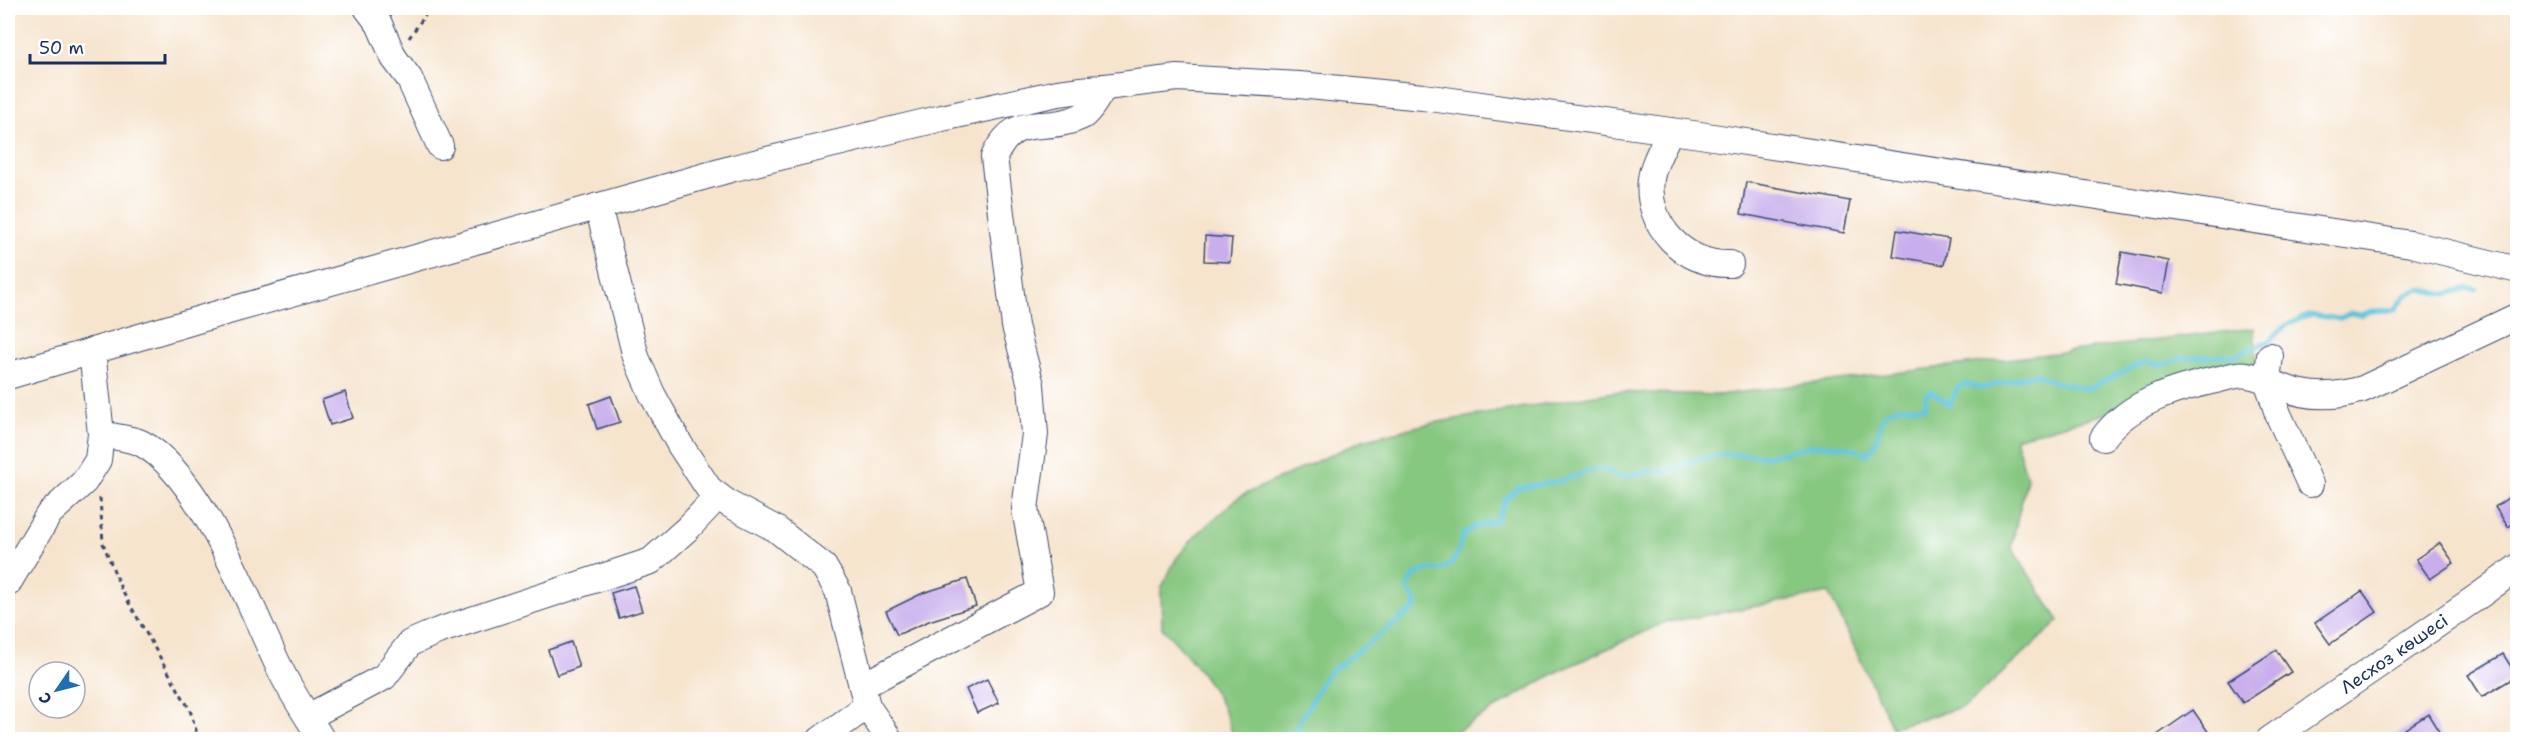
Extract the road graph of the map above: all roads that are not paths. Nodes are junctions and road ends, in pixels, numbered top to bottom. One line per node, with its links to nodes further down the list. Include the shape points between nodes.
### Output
1 (367, 8): 4 (street, via 409,78)
2 (1104, 87): 3 (street, via 1177,78 1299,85 1423,97); 5 (street, via 942,118 734,168); 18 (street, via 1084,116 1015,129 994,157 1016,326 1031,385 1035,435 1025,509 1040,592)
3 (1670, 131): 6 (street, via 1651,177 1651,202 1659,222 1673,243 1695,258); 7 (street, via 2411,243)
4 (440, 146)
5 (598, 206): 9 (street); 15 (street, via 636,357 680,445)
6 (1730, 264)
7 (2517, 270)
8 (2517, 316): 10 (street, via 2344,395 2314,395 2284,388)
9 (92, 351): 11 (street); 12 (street)
10 (2269, 368): 13 (street, via 2166,393 2127,415); 14 (street, via 2278,414)
11 (8, 376)
12 (101, 434): 17 (street, via 98,460 84,482 49,514); 19 (street, via 141,443 179,473 200,506 285,679)
13 (2103, 438)
14 (2310, 484)
15 (718, 496): 18 (street, via 776,528 825,567 838,591); 19 (street, via 651,561 419,639 410,644 384,677)
16 (2517, 567): 23 (street, Лесхоз көшесі)
17 (8, 583)
18 (865, 696): 21 (street); 22 (street)
19 (308, 717): 20 (street)
20 (322, 740)
21 (819, 740)
22 (890, 740)
23 (2269, 740)

